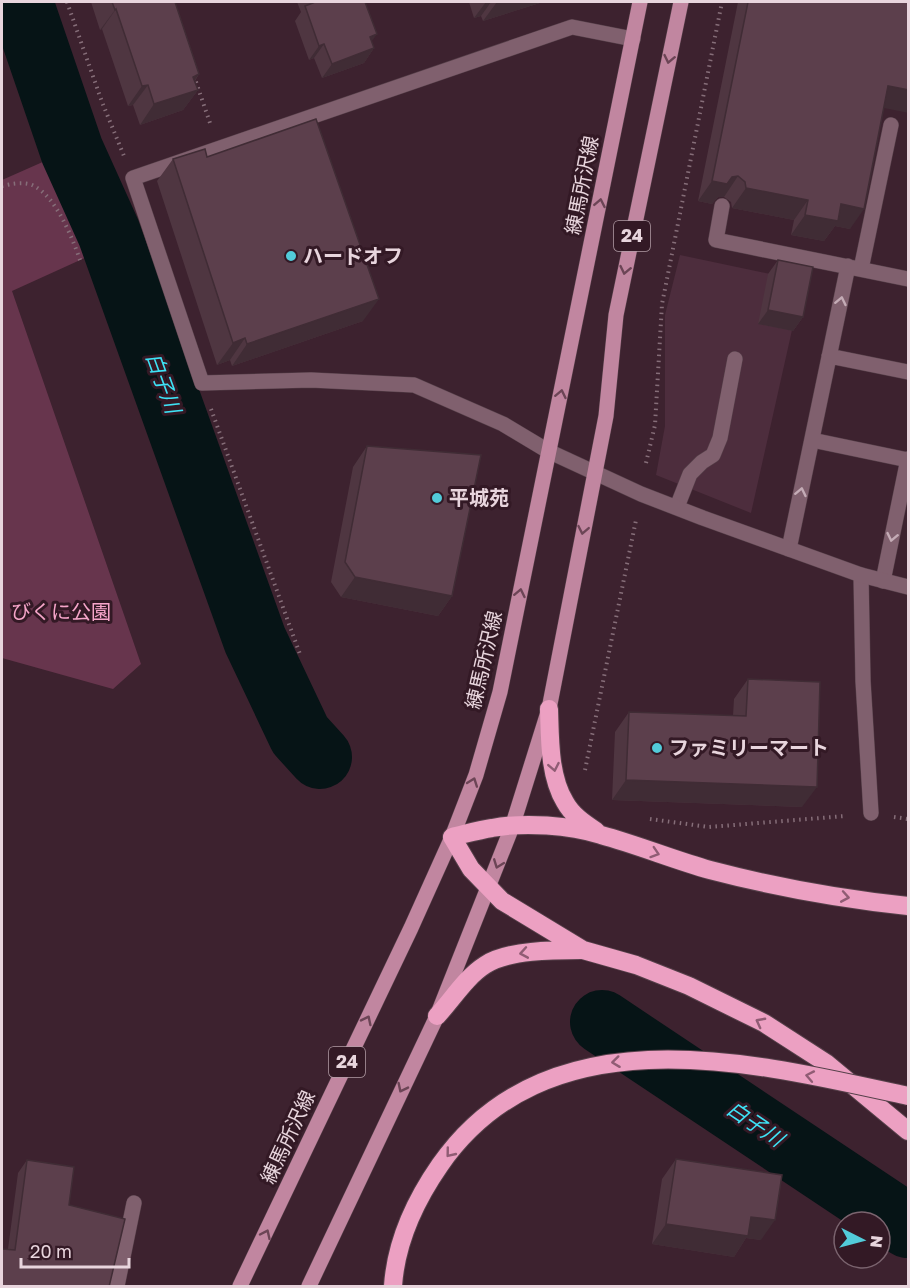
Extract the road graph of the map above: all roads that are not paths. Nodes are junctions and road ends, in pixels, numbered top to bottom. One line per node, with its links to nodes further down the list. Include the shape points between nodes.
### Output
1 (640, 2): 3 (main road, 練馬所沢線 / 24)
2 (681, 2): 14 (main road, 24, one-way to 14, via 616,315 606,416)
3 (633, 39): 12 (main road, 練馬所沢線 / 24, one-way to 3); 12 (street, via 572,27 133,178 202,383 311,380 414,385 504,424)
4 (891, 125): 6 (street)
5 (722, 206): 6 (street, via 716,240)
6 (854, 268): 7 (street); 8 (street, one-way to 6)
7 (909, 279)
8 (829, 356): 10 (street); 11 (street)
9 (735, 358): 15 (street, via 720,438 713,455 690,474)
10 (909, 372)
11 (812, 440): 13 (street); 16 (street, one-way to 11)
12 (548, 451): 14 (street); 24 (main road, 練馬所沢線 / 24, one-way to 12, via 476,775 500,692)
13 (908, 459): 18 (street, one-way to 18)
14 (595, 472): 15 (street); 20 (main road, 24, one-way to 20)
15 (677, 507): 16 (street)
16 (789, 549): 17 (street)
17 (861, 575): 18 (street); 21 (street)
18 (883, 581): 19 (street)
19 (909, 587)
20 (549, 709): 22 (main road, 24); 23 (highway, one-way to 23, via 552,761 564,801 578,818)
21 (871, 813)
22 (512, 827): 23 (highway, via 537,825); 24 (highway); 25 (main road, 24, one-way to 25)
23 (600, 834): 26 (highway, one-way to 26, via 711,870 796,889)
24 (452, 837): 25 (highway); 33 (main road, 練馬所沢線 / 24, one-way to 24)
25 (488, 889): 27 (highway); 28 (main road, 24)
26 (909, 906)
27 (583, 950): 28 (highway, one-way to 28, via 545,950 499,958 473,975); 30 (highway, one-way to 27, via 826,1063 764,1023 689,986)
28 (437, 1016): 34 (main road, 24, one-way to 34)
29 (909, 1096): 35 (highway, one-way to 35, bridge, via 784,1071 702,1061 621,1061 557,1075 526,1088 495,1108 448,1154 411,1214 400,1246)
30 (909, 1131)
31 (134, 1203): 32 (street)
32 (117, 1287)
33 (240, 1287)
34 (309, 1287)
35 (393, 1287)

